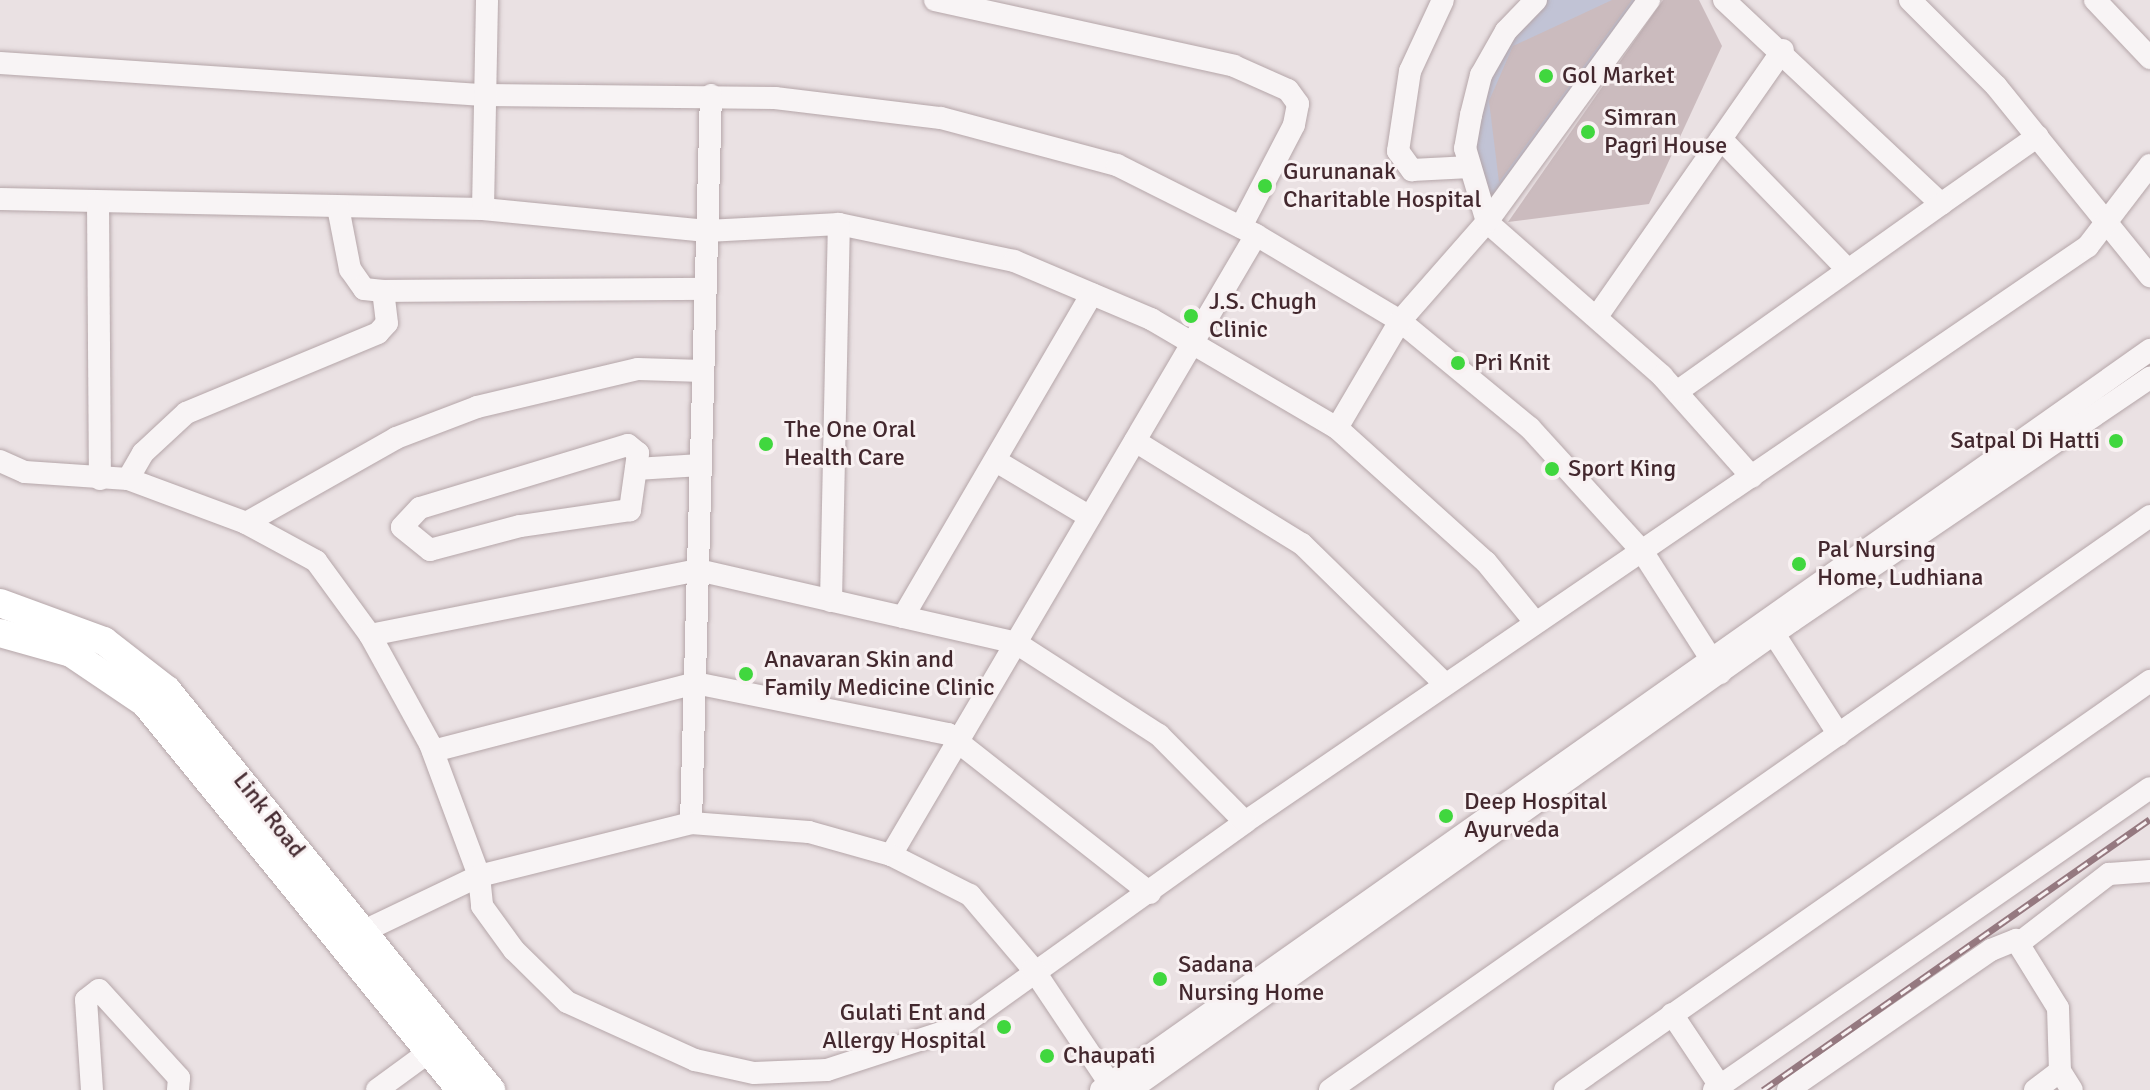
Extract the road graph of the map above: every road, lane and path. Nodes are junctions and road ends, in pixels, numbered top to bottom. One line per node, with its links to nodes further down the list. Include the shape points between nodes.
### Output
1 (487, 0): 12 (street)
2 (935, 0): 27 (street, via 1234,66 1288,90 1298,104 1294,125)
3 (1443, 0): 17 (street, via 1410,71 1398,151 1412,170)
4 (1536, 0): 17 (street, via 1506,31 1481,75 1465,148)
5 (1649, 0): 23 (street)
6 (1724, 0): 9 (street)
7 (1910, 0): 14 (street)
8 (2102, 3): 10 (street)
9 (1783, 50): 15 (street); 20 (street)
10 (2150, 58)
11 (0, 63): 12 (street)
12 (484, 95): 13 (street); 22 (street)
13 (711, 95): 26 (street); 27 (street, via 941,118 1117,165)
14 (2038, 136): 20 (street); 25 (street)
15 (1721, 139): 28 (street); 33 (street)
16 (2150, 165): 25 (street)
17 (1470, 167): 23 (street)
18 (0, 199): 19 (street)
19 (98, 202): 21 (street); 47 (street)
20 (1941, 204): 28 (street)
21 (338, 207): 22 (street); 31 (street, via 350,269 364,289)
22 (483, 209): 26 (street)
23 (1487, 222): 33 (street); 34 (street)
24 (839, 224): 26 (street); 32 (street, via 1014,261); 54 (street)
25 (2110, 224): 29 (street); 46 (street, via 2047,276)
26 (707, 231): 30 (street)
27 (1249, 231): 34 (street); 35 (street)
28 (1846, 268): 39 (street)
29 (2150, 276)
30 (706, 289): 31 (street); 37 (street)
31 (383, 291): 48 (street, via 389,311 378,333 186,413 143,453)
32 (1092, 294): 35 (street); 43 (street)
33 (1598, 315): 39 (street)
34 (1400, 321): 40 (street); 52 (street, via 1530,428)
35 (1192, 343): 40 (street); 41 (street)
36 (2150, 350): 62 (street)
37 (703, 371): 44 (street); 51 (street, via 638,369 477,407 382,445)
38 (2150, 378): 59 (street)
39 (1678, 391): 46 (street)
40 (1337, 428): 57 (street, via 1474,551)
41 (1135, 441): 50 (street); 65 (street, via 1302,544)
42 (0, 461): 47 (street, via 25,472)
43 (996, 461): 50 (street); 56 (street)
44 (701, 465): 45 (street); 53 (street)
45 (636, 469): 45 (street, via 630,510 520,526 430,550 402,527 420,508 628,445 637,450)
46 (1752, 477): 52 (street)
47 (100, 479): 48 (street)
48 (128, 479): 51 (street)
49 (2150, 516): 66 (street)
50 (1090, 517): 61 (street)
51 (246, 523): 60 (street, via 316,561)
52 (1642, 551): 57 (street); 62 (street)
53 (698, 570): 54 (street); 60 (street); 64 (street)
54 (831, 601): 56 (street)
55 (0, 603): 76 (main road, Link Road, via 75,627 136,661 206,735)
56 (903, 617): 61 (street)
57 (1535, 622): 65 (street)
58 (0, 633): 80 (main road, Link Road, via 71,653 145,703)
59 (1774, 634): 62 (street); 66 (street)
60 (370, 635): 68 (street)
61 (1016, 643): 67 (street); 70 (street, via 1159,735)
62 (1715, 665): 82 (street)
63 (2150, 681): 79 (street)
64 (695, 683): 67 (street); 68 (street); 71 (street)
65 (1445, 684): 70 (street)
66 (1839, 735): 89 (street)
67 (958, 742): 72 (street); 75 (street)
68 (433, 751): 74 (street)
69 (2150, 788): 83 (street)
70 (1245, 822): 75 (street)
71 (691, 823): 72 (street, via 809,832); 74 (street)
72 (891, 855): 78 (street, via 970,895)
73 (2150, 871): 77 (street, via 2109,874)
74 (479, 876): 76 (street); 78 (street, via 482,906 514,950 567,1002 695,1060 754,1073 827,1070 890,1055 959,1027)
75 (1150, 893): 78 (street)
76 (362, 932): 88 (main road, Link Road)
77 (2018, 944): 81 (street, via 2058,1008); 91 (street, via 1991,950)
78 (1033, 969): 82 (street)
79 (1672, 1014): 83 (street); 90 (street)
80 (429, 1052): 86 (street); 87 (main road, Link Road)
81 (2066, 1080): 92 (street)
82 (1114, 1088)
83 (1717, 1088)
84 (92, 1090): 85 (street, via 86,1000 95,990 179,1078)
85 (178, 1090)
86 (377, 1090)
87 (461, 1090)
88 (491, 1090)
89 (1330, 1090)
90 (1565, 1090)
91 (1788, 1090)
92 (2035, 1090)

